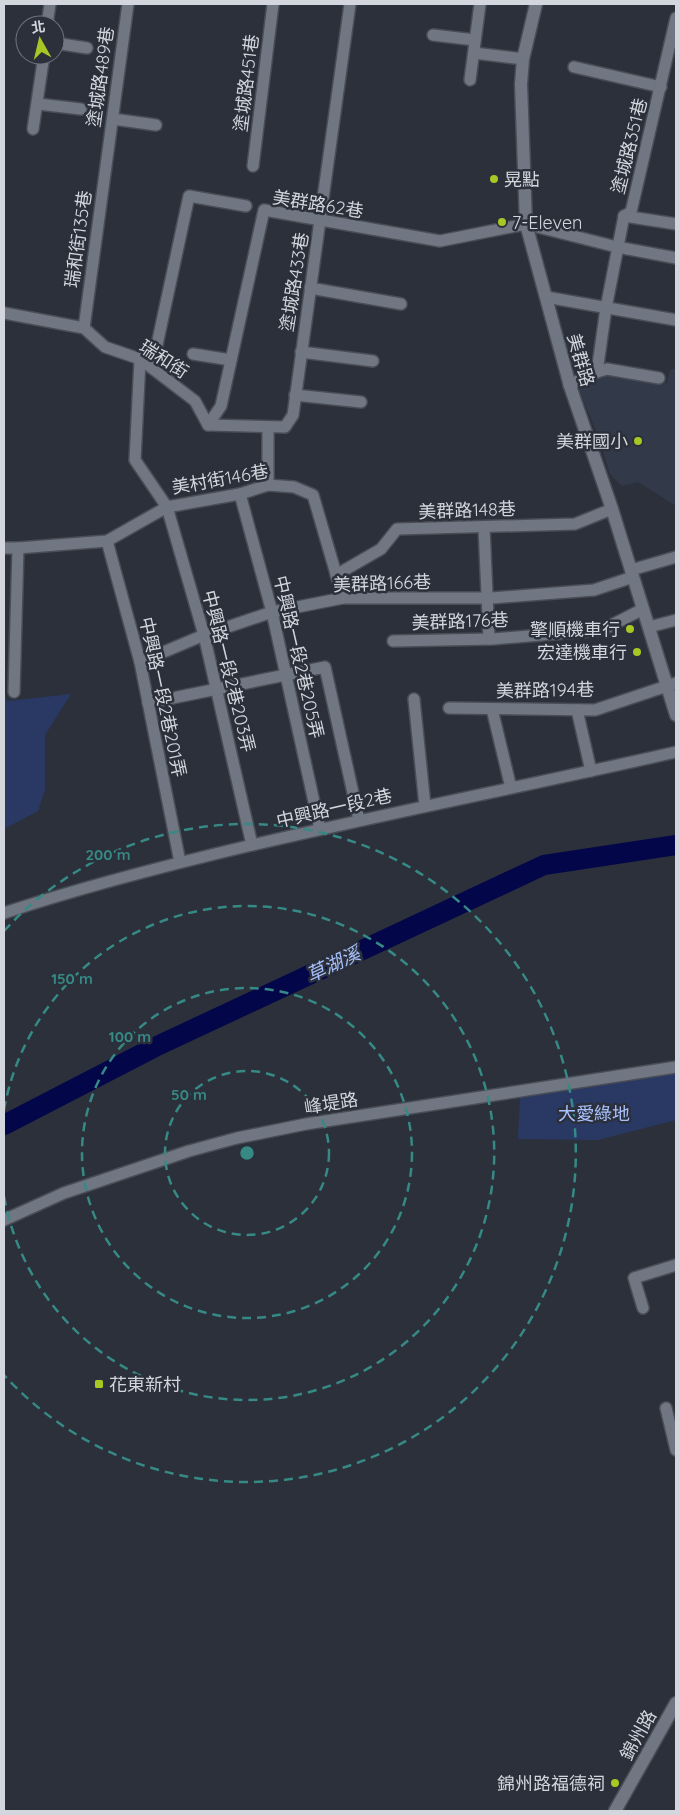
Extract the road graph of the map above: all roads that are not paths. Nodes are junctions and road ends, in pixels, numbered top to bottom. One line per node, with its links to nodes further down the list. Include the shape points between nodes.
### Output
1 (128, 4): 19 (street, 塗城路489巷)
2 (273, 4): 23 (street, 塗城路451巷)
3 (350, 4): 26 (street, 塗城路433巷)
4 (480, 4): 8 (street)
5 (536, 4): 12 (street, 美群路)
6 (676, 18): 16 (street, 塗城路351巷)
7 (433, 35): 8 (street)
8 (476, 40): 11 (street)
9 (65, 45): 10 (street)
10 (87, 48)
11 (474, 53): 12 (street); 15 (street)
12 (523, 59): 27 (street, 美群路)
13 (43, 65): 17 (street)
14 (574, 67): 16 (street)
15 (470, 80)
16 (661, 87): 25 (street, 塗城路351巷, via 630,212)
17 (38, 104): 18 (street); 21 (street)
18 (81, 109)
19 (113, 119): 20 (street); 22 (street, 塗城路489巷)
20 (156, 125)
21 (33, 129)
22 (108, 154): 37 (street, 瑞和街135巷)
23 (253, 166)
24 (246, 206): 43 (street, via 189,196)
25 (624, 216): 28 (street); 29 (street, 塗城路351巷)
26 (321, 220): 27 (street, 美群路62巷, via 440,242); 31 (street, 塗城路433巷); 41 (street, 美群路62巷, via 264,210)
27 (526, 224): 29 (street); 32 (street, 美群路)
28 (676, 224)
29 (616, 247): 30 (street); 34 (street, 塗城路351巷)
30 (676, 258)
31 (310, 288): 33 (street); 38 (street, 塗城路433巷)
32 (546, 297): 34 (street); 46 (street, 美群路)
33 (401, 304)
34 (606, 308): 36 (street); 44 (street, 塗城路351巷)
35 (4, 312): 37 (street)
36 (676, 320)
37 (84, 328): 40 (street, 瑞和街, via 105,347)
38 (301, 352): 42 (street); 47 (street, 塗城路433巷)
39 (194, 354): 41 (street)
40 (140, 360): 43 (street, 瑞和街); 53 (street, 中興路一段2巷203弄, via 135,460)
41 (231, 360): 49 (street, 美群路62巷, via 221,406)
42 (373, 361)
43 (152, 368): 49 (street, 瑞和街, via 195,401)
44 (597, 372): 45 (street, via 607,369); 46 (street)
45 (659, 378)
46 (570, 385): 54 (street, 美群路)
47 (295, 395): 48 (street); 50 (street, 塗城路433巷, via 293,415 286,428)
48 (361, 402)
49 (208, 425): 50 (street)
50 (268, 427): 51 (street)
51 (268, 485): 52 (street, 美村街146巷); 61 (street, 美村街146巷, via 313,494)
52 (240, 494): 53 (street, 美村街146巷); 65 (street, 中興路一段2巷205弄)
53 (167, 507): 56 (street, 美村街146巷); 68 (street, 中興路一段2巷203弄)
54 (612, 509): 55 (street, 美群路148巷, via 574,524); 60 (street, 美群路)
55 (484, 526): 61 (street, 美群路148巷, via 398,529 381,549); 63 (street)
56 (107, 541): 58 (street, 美村街146巷); 71 (street, 中興路一段2巷201弄)
57 (4, 548): 58 (street, 美村街146巷)
58 (18, 548): 75 (street)
59 (676, 557): 60 (street, 美群路166巷)
60 (632, 573): 63 (street, 美群路166巷, via 594,590); 64 (street, 美群路)
61 (336, 575): 62 (street, 美村街146巷)
62 (343, 598): 63 (street, 美群路166巷); 65 (street, 美群路166巷)
63 (487, 598): 69 (street)
64 (643, 609): 67 (street, 美群路); 69 (street, 美群路176巷, via 602,630)
65 (272, 612): 68 (street, 美群路166巷); 72 (street, 中興路一段2巷205弄)
66 (676, 620): 67 (street)
67 (649, 627): 73 (street, 美群路)
68 (204, 635): 71 (street, 美群路166巷); 74 (street, 中興路一段2巷203弄)
69 (489, 639): 70 (street, 美群路176巷)
70 (393, 641)
71 (140, 662): 77 (street, 中興路一段2巷201弄)
72 (287, 675): 74 (street); 86 (street, via 325,667); 87 (street, 中興路一段2巷205弄)
73 (672, 684): 80 (street, 美群路194巷, via 595,710); 81 (street, 美群路)
74 (216, 688): 77 (street); 88 (street, 中興路一段2巷203弄)
75 (14, 692)
76 (414, 699): 85 (street)
77 (148, 703): 89 (street, 中興路一段2巷201弄)
78 (449, 708): 79 (street, 美群路194巷)
79 (492, 708): 80 (street, 美群路194巷); 84 (street)
80 (577, 710): 83 (street)
81 (676, 715)
82 (676, 752): 83 (street, 中興路一段2巷)
83 (591, 772): 84 (street, 中興路一段2巷)
84 (511, 788): 85 (street, 中興路一段2巷)
85 (424, 806): 86 (street, 中興路一段2巷)
86 (359, 820): 87 (street, 中興路一段2巷)
87 (320, 829): 88 (street, 中興路一段2巷)
88 (252, 845): 89 (street, 中興路一段2巷)
89 (180, 862): 90 (street, 中興路一段2巷, via 86,887)
90 (4, 914)
91 (676, 1067): 92 (street, 峰堤路, via 306,1124 237,1138 64,1193)
92 (4, 1220)
93 (676, 1266): 94 (street, via 634,1278)
94 (644, 1308)
95 (666, 1408): 96 (street)
96 (676, 1450)
97 (676, 1703): 98 (street, 錦州路)
98 (616, 1811)

